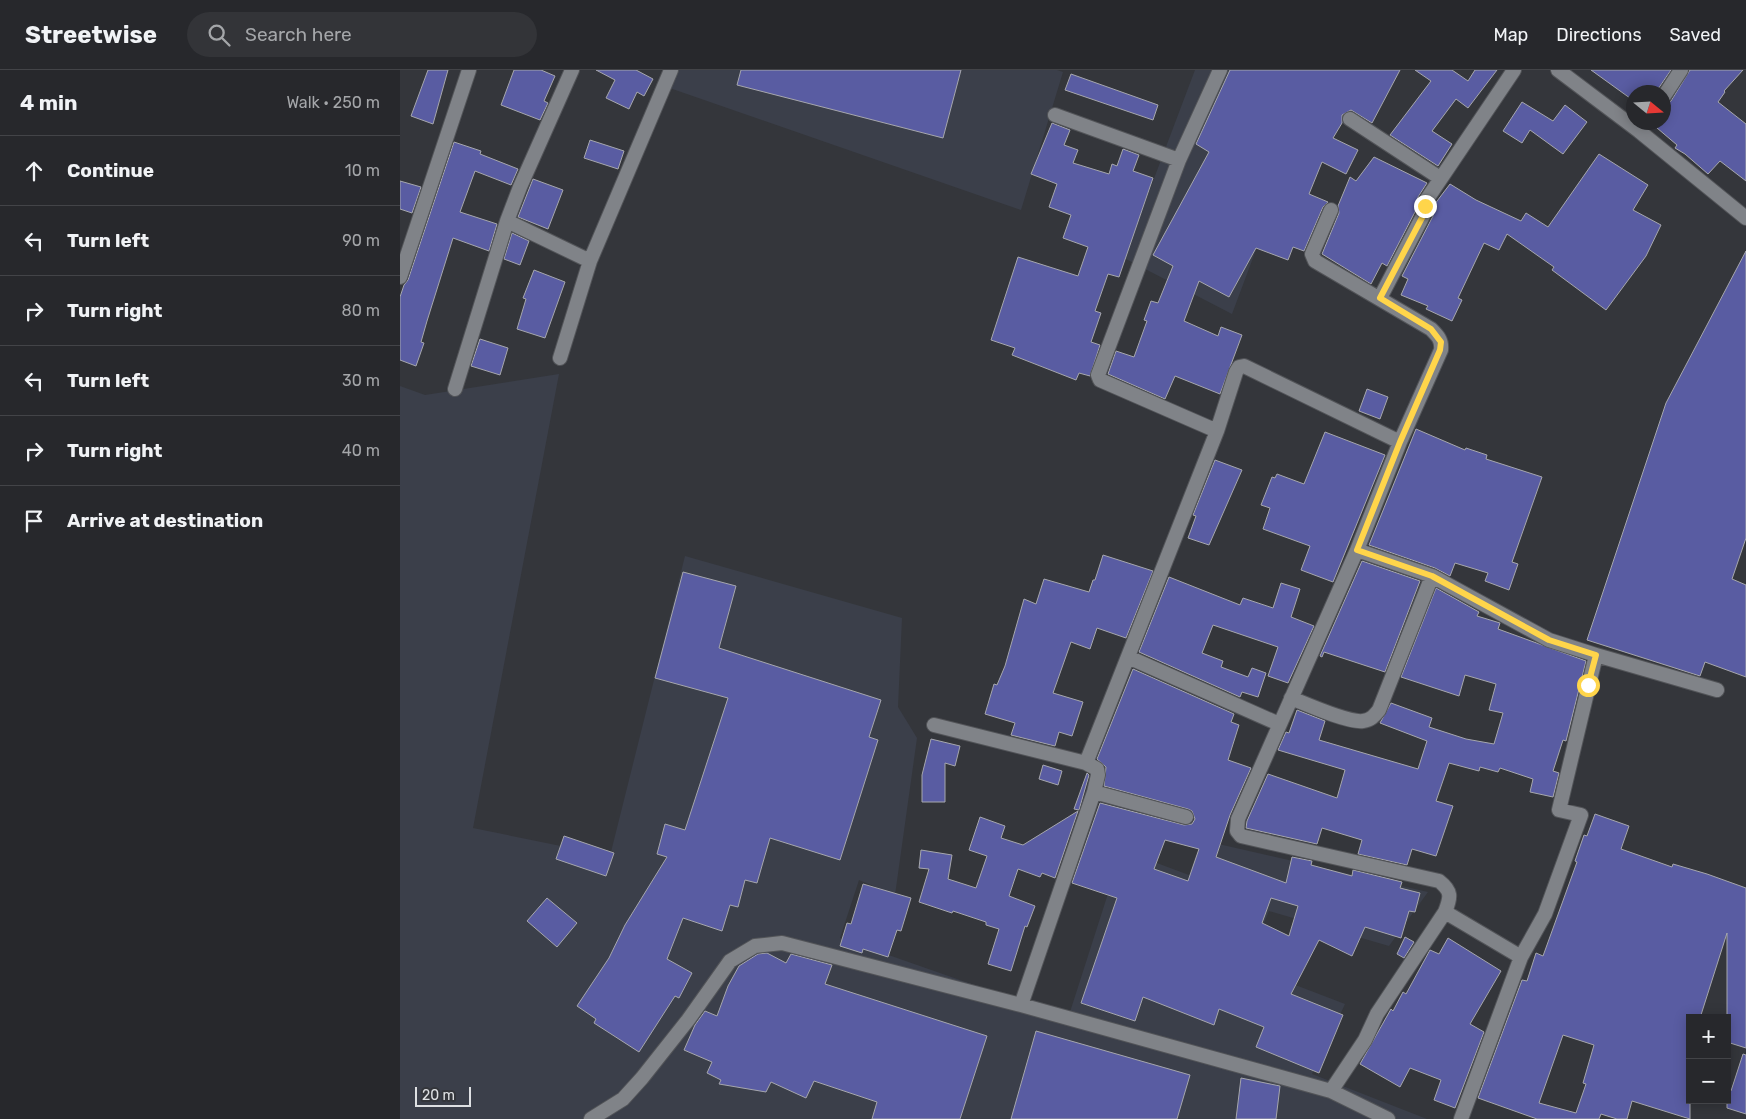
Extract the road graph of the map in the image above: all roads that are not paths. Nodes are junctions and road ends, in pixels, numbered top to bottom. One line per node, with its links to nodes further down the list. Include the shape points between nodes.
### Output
1 (469, 70): 19 (street)
2 (572, 70): 17 (street)
3 (671, 70): 18 (street)
4 (1220, 70): 13 (street)
5 (1514, 70): 14 (street)
6 (1558, 70): 10 (street)
7 (1681, 70): 8 (street)
8 (1671, 85)
9 (1055, 115): 13 (street)
10 (1626, 116)
11 (1350, 119): 14 (street)
12 (1645, 130): 16 (street)
13 (1179, 160): 23 (street, via 1098,375 1106,385)
14 (1440, 178): 20 (street, via 1425,202 1425,212)
15 (1331, 210): 20 (street, via 1312,258)
16 (1746, 218)
17 (507, 221): 18 (street); 22 (street)
18 (590, 261): 21 (street)
19 (400, 278)
20 (1380, 298): 24 (street, via 1431,329 1441,342)
21 (560, 358)
22 (455, 389)
23 (1217, 431): 24 (street, via 1236,372 1244,366); 28 (street)
24 (1400, 442): 25 (street)
25 (1357, 550): 26 (street); 30 (street)
26 (1432, 576): 27 (street, via 1549,640); 30 (street, via 1379,710 1372,718 1362,721 1350,719)
27 (1596, 655): 29 (street); 37 (street, via 1559,810 1581,815 1545,914)
28 (1128, 657): 31 (street); 33 (street)
29 (1717, 690)
30 (1291, 698): 31 (street)
31 (1279, 724): 36 (street, via 1238,819 1236,831 1241,836 1439,881 1448,888 1451,897)
32 (934, 726): 33 (street)
33 (1086, 763): 34 (street, via 1097,769)
34 (1094, 792): 35 (street); 38 (street)
35 (1186, 817)
36 (1445, 912): 37 (street); 39 (street, via 1377,1014 1365,1040)
37 (1521, 958): 42 (street)
38 (1021, 1005): 39 (street); 40 (street, via 782,942 755,946 730,961 688,1020 623,1099)
39 (1331, 1091): 41 (street)
40 (591, 1119)
41 (1388, 1119)
42 (1461, 1119)

